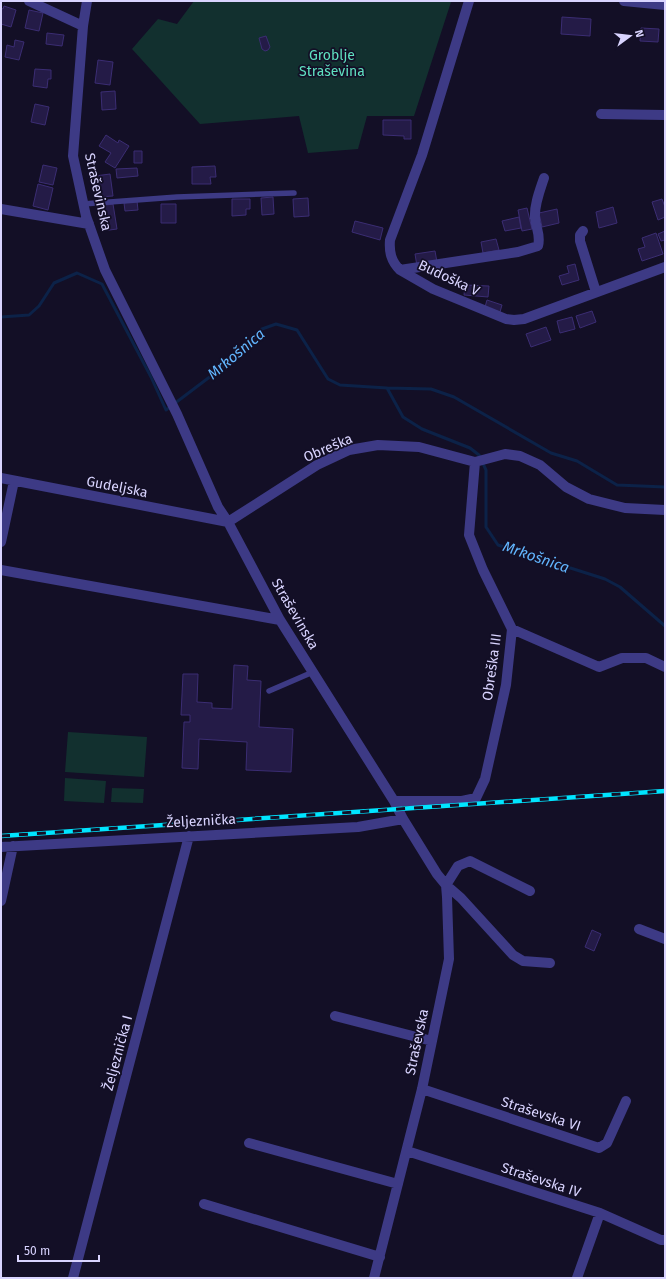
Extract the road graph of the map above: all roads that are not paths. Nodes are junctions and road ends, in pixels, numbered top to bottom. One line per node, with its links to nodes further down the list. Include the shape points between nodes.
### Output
1 (29, 1): 7 (street)
2 (88, 1): 7 (street, Straševinska)
3 (469, 1): 17 (street, Budoška V, via 422,155 390,240 392,261)
4 (624, 1): 5 (street)
5 (628, 1): 6 (street)
6 (665, 5)
7 (83, 26): 12 (street, Straševinska, via 73,156)
8 (602, 114): 9 (street)
9 (665, 115)
10 (544, 178): 17 (street, via 535,218 540,238 538,246 518,252)
11 (294, 192): 12 (lane)
12 (83, 204): 14 (street, Straševinska)
13 (1, 209): 14 (street)
14 (89, 224): 23 (street, Straševinska, via 105,270 177,414 218,507)
15 (583, 231): 18 (street, via 580,241)
16 (665, 267): 18 (street, Budoška V)
17 (400, 270): 18 (street, Budoška V, via 433,289 514,320 524,319)
18 (596, 292)
19 (475, 462): 22 (street, via 505,454 520,456 540,465 566,487 589,499 624,508); 23 (street, Obreška, via 419,447 378,445 349,450 317,465); 27 (street, Obreška III, via 469,534 483,570)
20 (1, 478): 21 (street, Gudeljska)
21 (14, 481): 23 (street, Gudeljska); 24 (street)
22 (665, 510)
23 (228, 522): 26 (street, Straševinska)
24 (1, 542)
25 (1, 570): 26 (street)
26 (280, 620): 29 (street, Straševinska)
27 (512, 629): 28 (street, via 599,667 622,658 646,658); 31 (street, Obreška III, via 506,685 484,779 476,798 462,801)
28 (665, 667)
29 (313, 672): 30 (lane); 31 (street, Straševinska)
30 (269, 691)
31 (394, 801): 32 (street, Straševinska)
32 (403, 819): 33 (street, Željeznička, via 358,827); 36 (street)
33 (189, 836): 34 (street, Željeznička); 53 (street, Željeznička I)
34 (13, 846): 35 (street, Željeznička); 38 (street)
35 (1, 847)
36 (446, 885): 37 (street, via 458,866 470,861); 41 (street, via 513,955 523,961); 43 (street, Straševska, via 449,959)
37 (530, 890)
38 (1, 901)
39 (639, 929): 40 (street)
40 (665, 939)
41 (550, 963)
42 (335, 1016): 43 (street)
43 (432, 1041): 44 (street, Straševska)
44 (422, 1089): 45 (street, Straševska VI, via 599,1148 607,1143); 47 (street, Straševska)
45 (626, 1101)
46 (249, 1143): 48 (street)
47 (407, 1151): 48 (street, Straševska); 50 (street, Straševska IV)
48 (398, 1184): 52 (street, Straševska)
49 (204, 1204): 52 (street)
50 (600, 1213): 51 (street, Straševska IV); 55 (street)
51 (665, 1240)
52 (380, 1257): 54 (street, Straševska)
53 (73, 1278)
54 (374, 1278)
55 (578, 1278)

